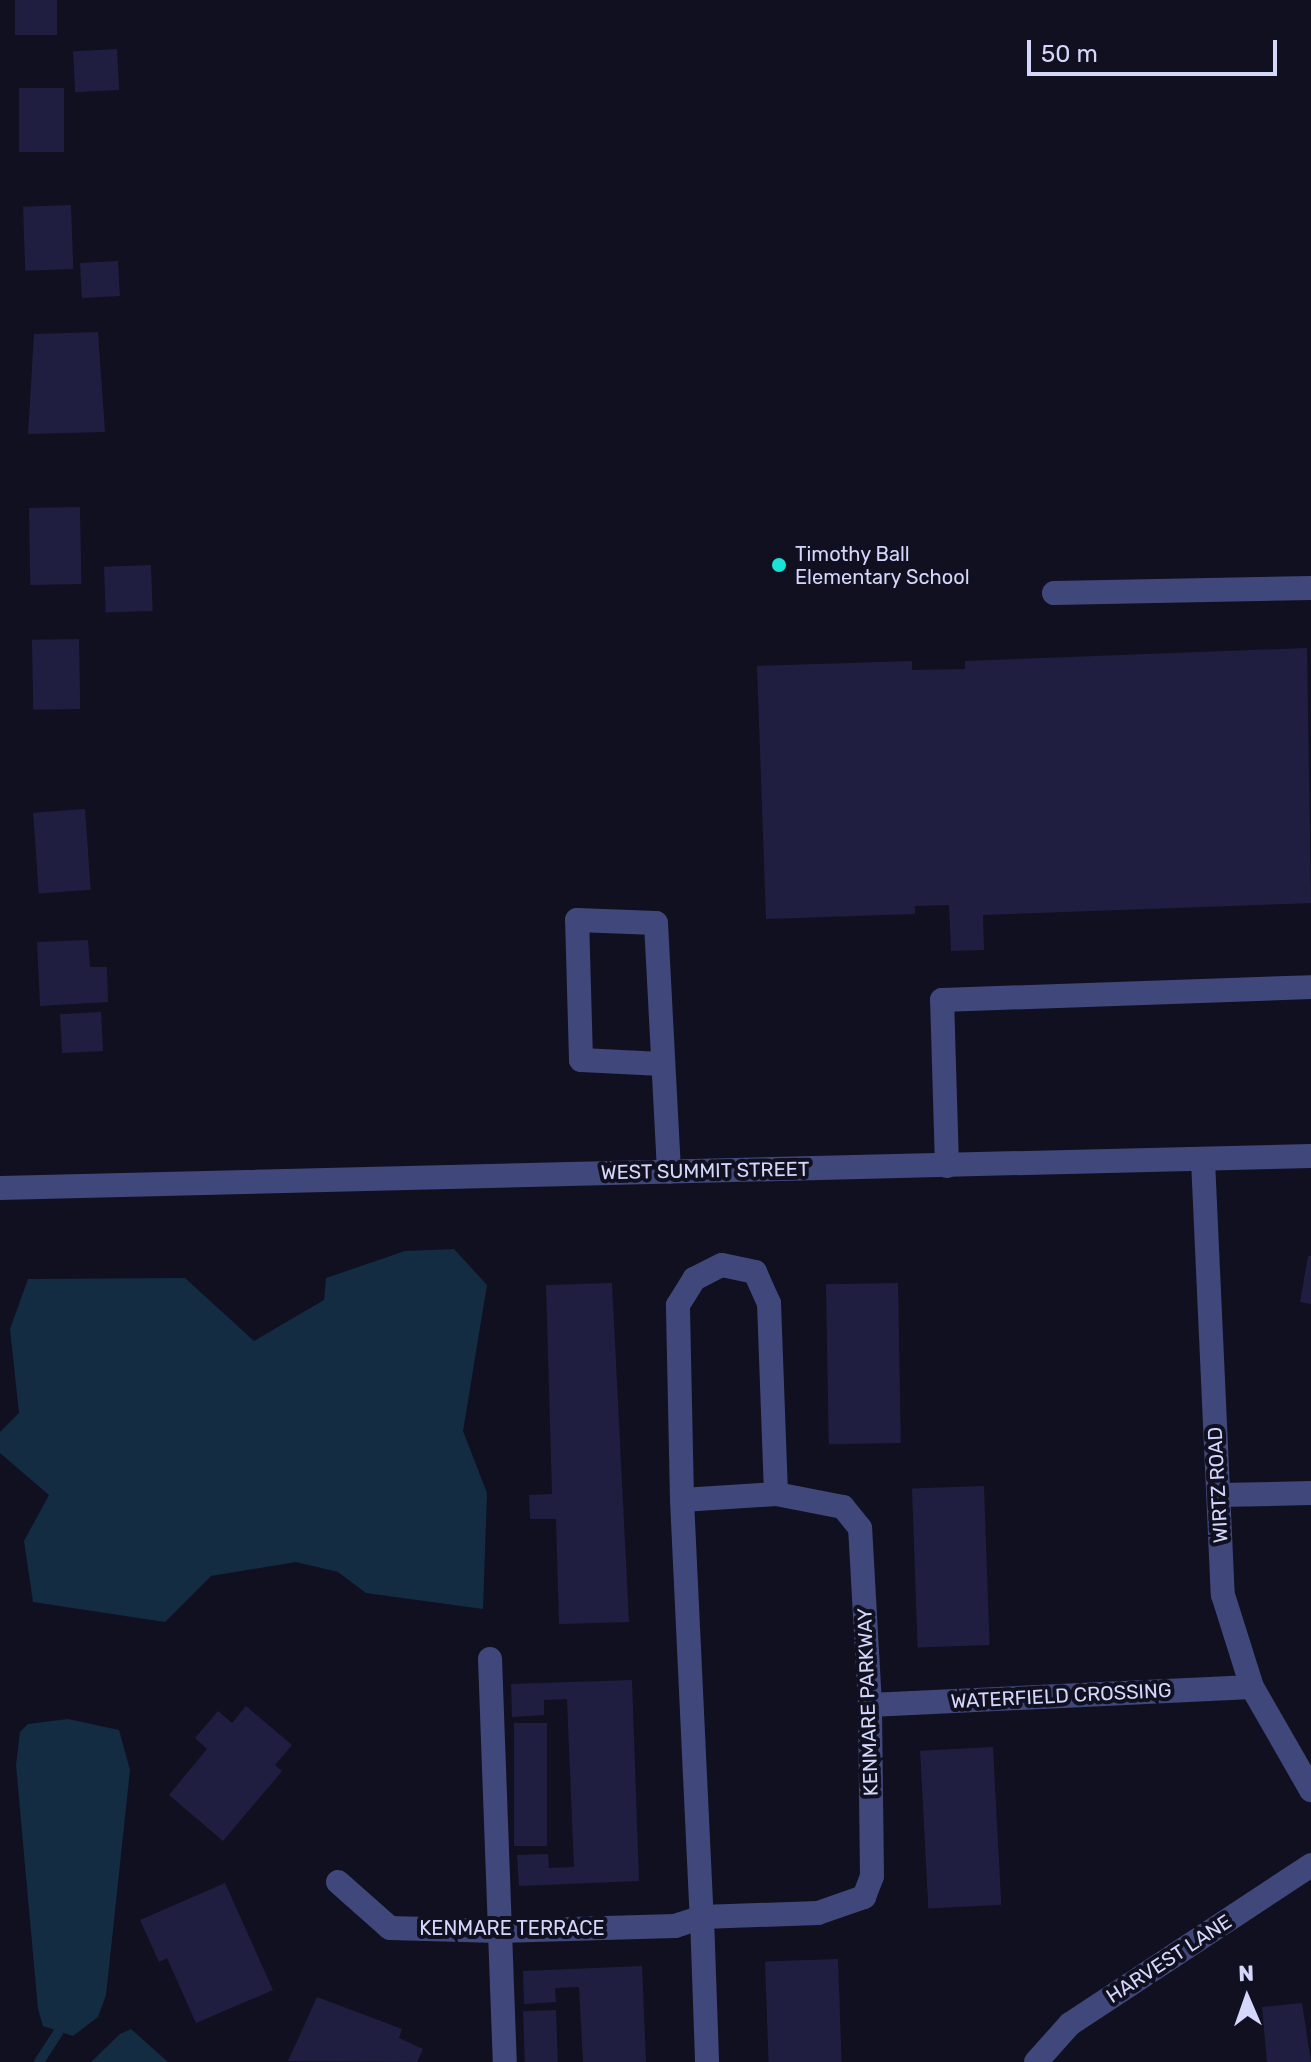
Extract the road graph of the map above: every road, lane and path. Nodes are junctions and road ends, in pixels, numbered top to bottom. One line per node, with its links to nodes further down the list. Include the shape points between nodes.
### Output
1 (1311, 588): 2 (street)
2 (1054, 593)
3 (1311, 987): 7 (street, via 942,1000)
4 (662, 1064): 4 (street, via 656,923 577,920 581,1060); 8 (street)
5 (1311, 1156): 6 (street, WEST SUMMIT STREET)
6 (1203, 1160): 7 (street, WEST SUMMIT STREET); 12 (street, WIRTZ ROAD)
7 (947, 1166): 8 (street, WEST SUMMIT STREET)
8 (669, 1172): 9 (street, WEST SUMMIT STREET)
9 (0, 1188)
10 (1311, 1493): 12 (street)
11 (776, 1494): 13 (street, KENMARE PARKWAY); 13 (street, via 769,1303 755,1272 722,1265 694,1279 678,1305); 16 (street, KENMARE PARKWAY, via 819,1497 843,1507 860,1528)
12 (1219, 1495): 15 (street, WIRTZ ROAD, via 1223,1595)
13 (682, 1500): 20 (street)
14 (490, 1659): 21 (street)
15 (1252, 1687): 16 (street, WATERFIELD CROSSING); 17 (street, WIRTZ ROAD)
16 (870, 1705): 20 (street, KENMARE PARKWAY, via 872,1876 864,1897 848,1909 818,1913)
17 (1311, 1790)
18 (1311, 1865): 24 (street, HARVEST LANE, via 1070,2024)
19 (338, 1882): 21 (street, KENMARE TERRACE, via 390,1928)
20 (702, 1917): 21 (street, KENMARE TERRACE, via 675,1926); 23 (street)
21 (499, 1931): 22 (street)
22 (505, 2062)
23 (707, 2062)
24 (1036, 2062)

